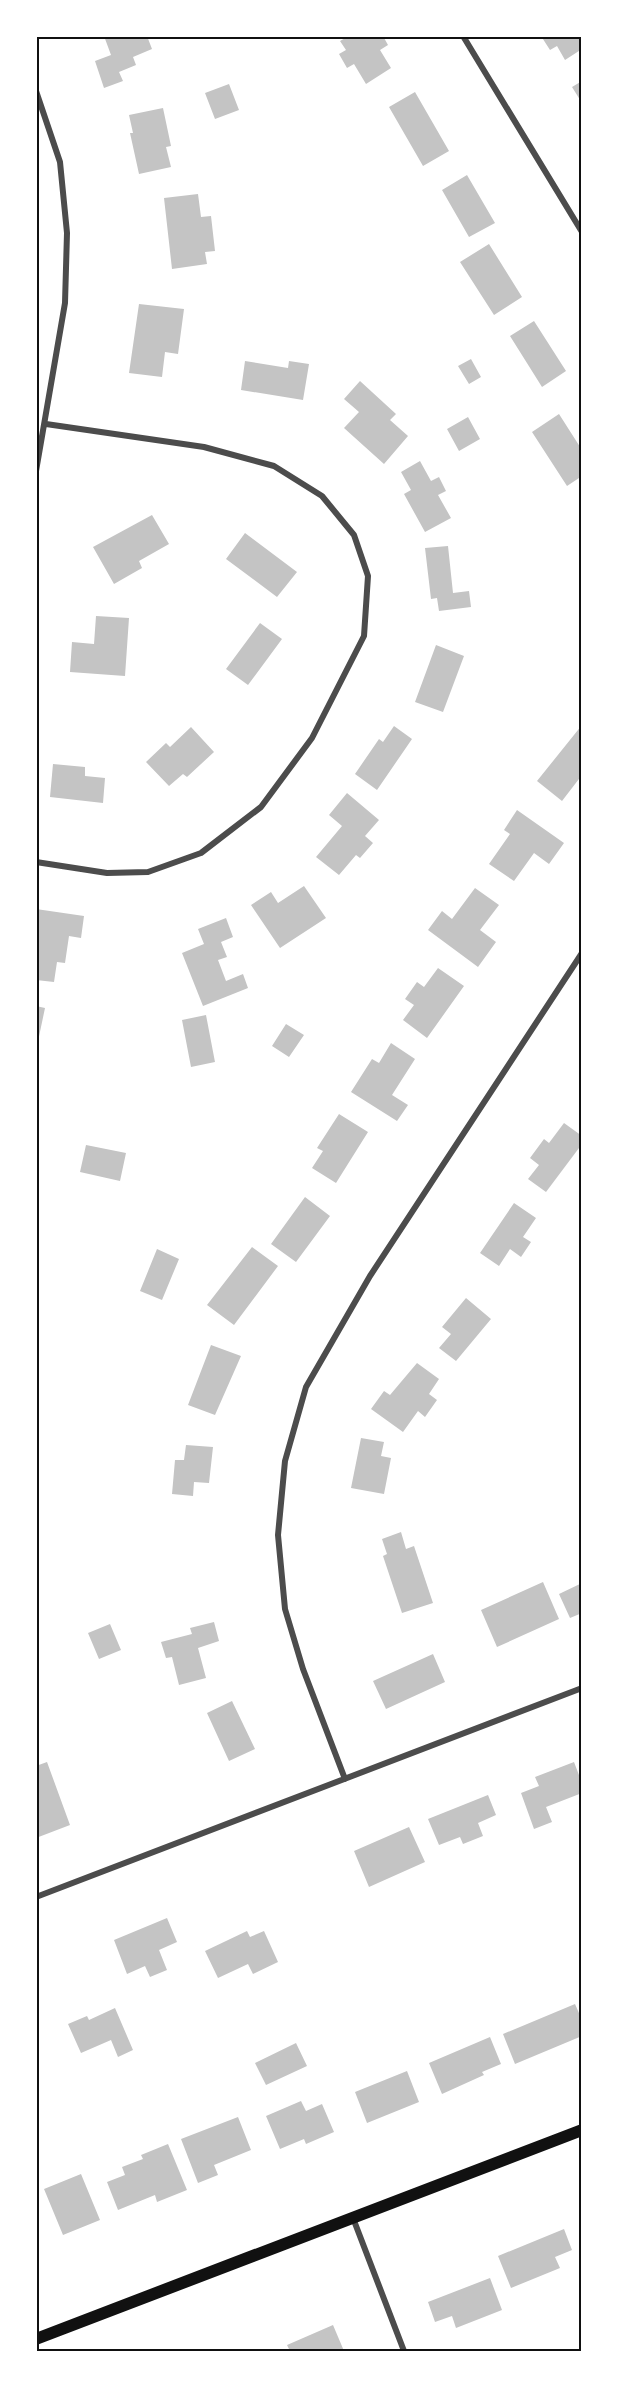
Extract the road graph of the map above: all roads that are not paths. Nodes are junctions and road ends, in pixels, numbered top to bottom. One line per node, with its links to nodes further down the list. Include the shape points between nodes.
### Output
1 (463, 36): 3 (street)
2 (36, 91): 4 (street, via 60,162 67,233 65,303)
3 (582, 232)
4 (46, 424): 5 (street); 6 (street, via 204,447 274,466 322,496 354,535 368,576 364,636 312,738 261,807 201,853 148,872 107,873)
5 (36, 471)
6 (36, 862)
7 (582, 953): 9 (street, via 370,1276 306,1387 285,1461 278,1535 285,1609)
8 (582, 1688): 9 (street)
9 (345, 1779): 10 (street)
10 (36, 1898)
11 (582, 2130): 12 (main road)
12 (353, 2218): 13 (main road); 14 (street)
13 (36, 2339)
14 (404, 2351)

